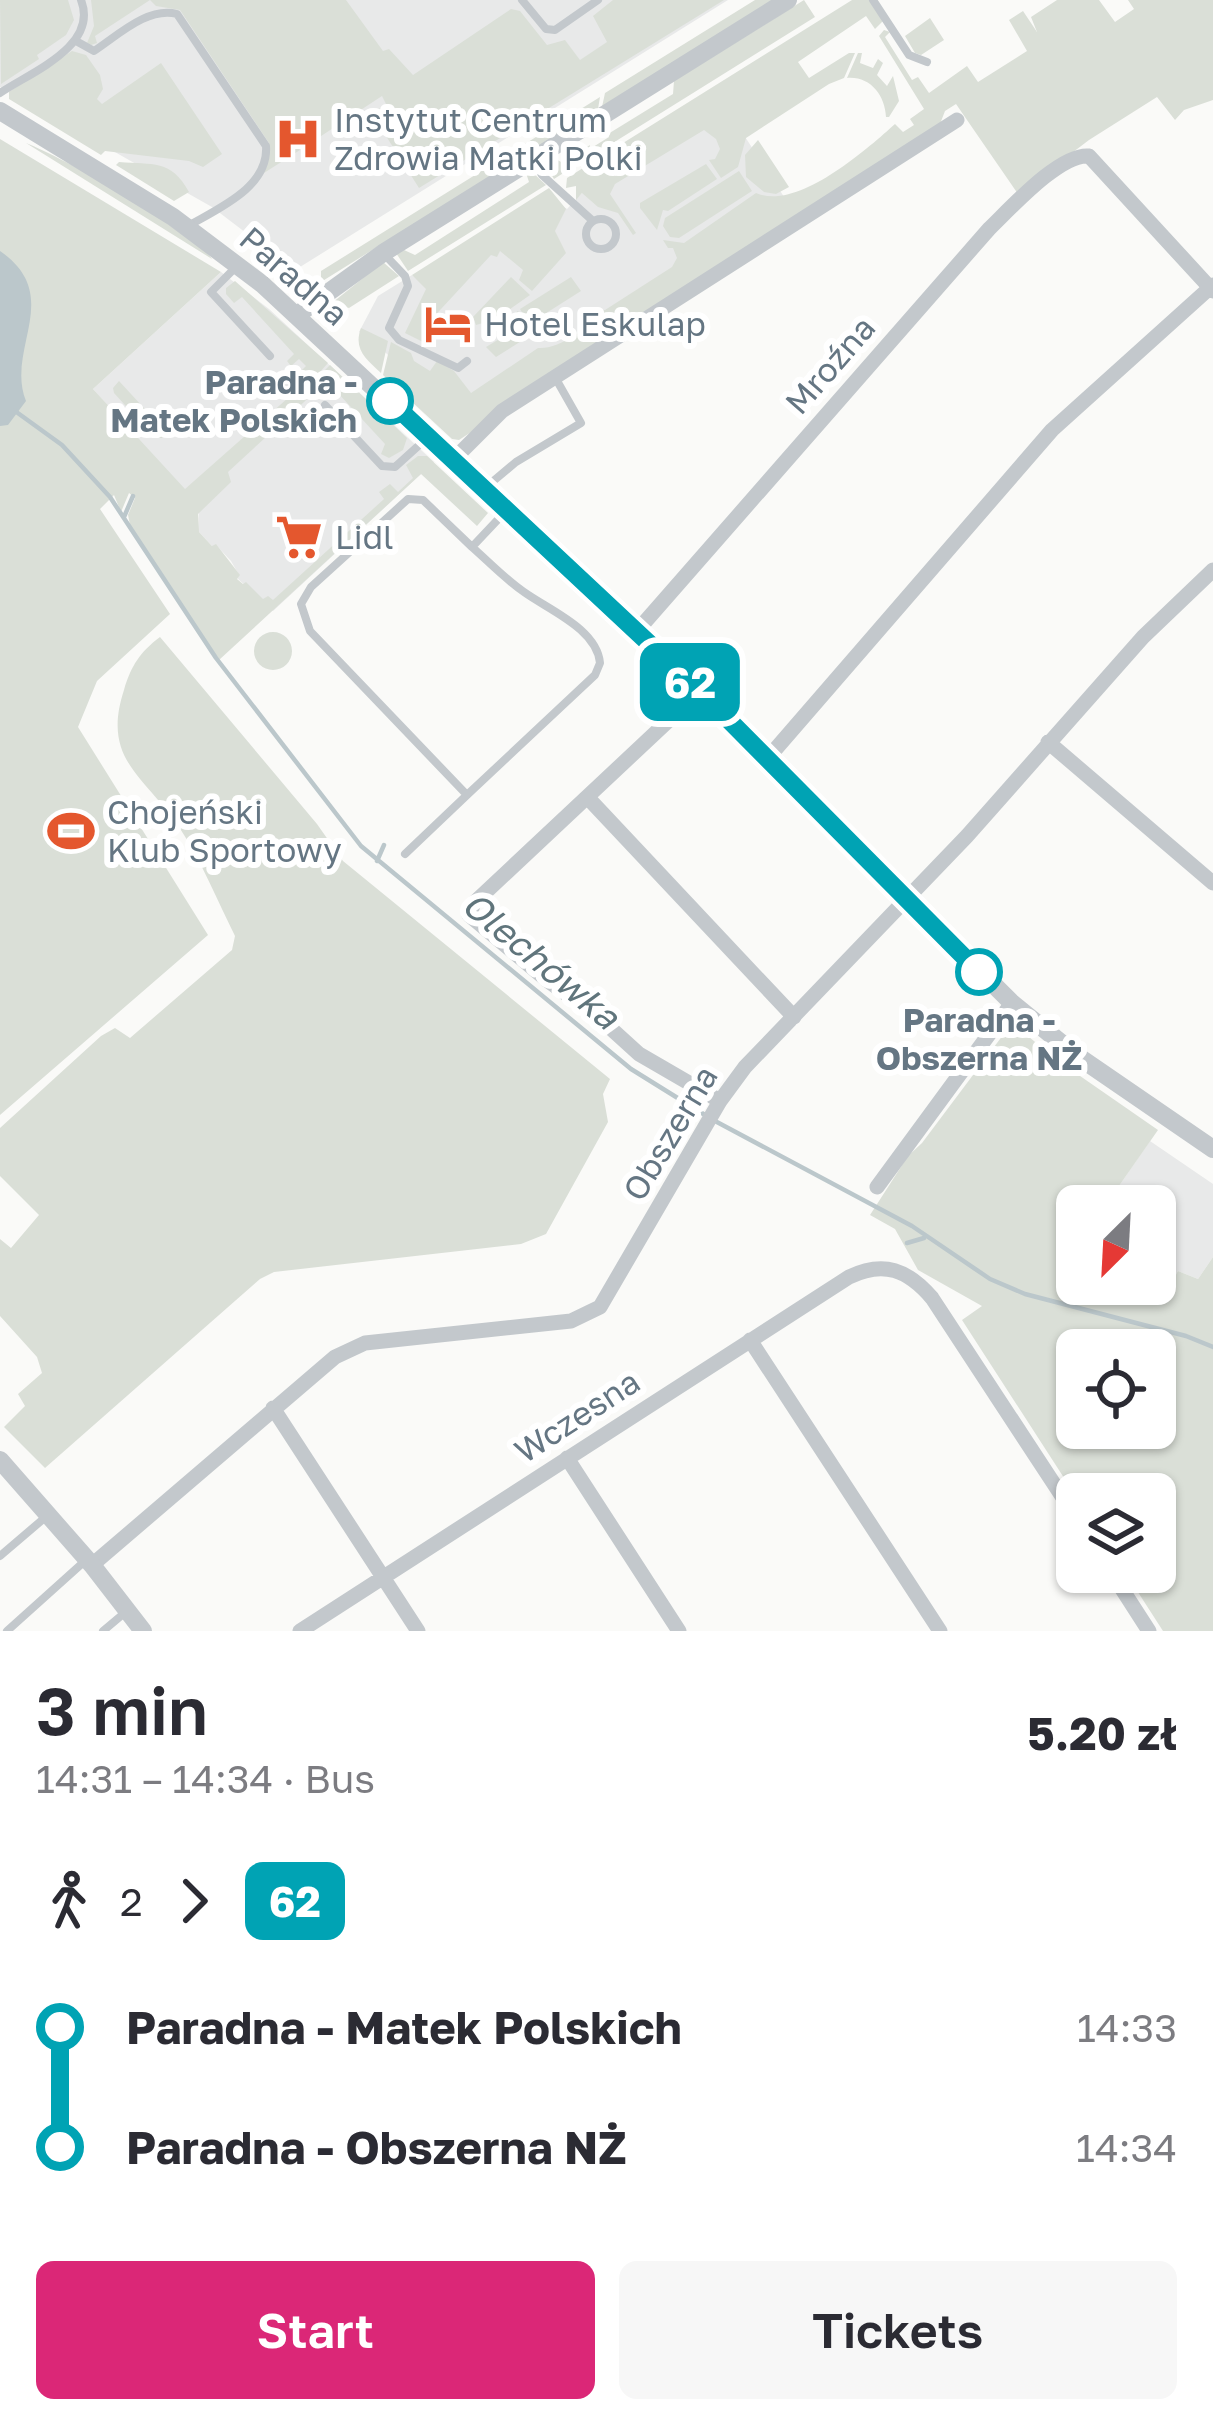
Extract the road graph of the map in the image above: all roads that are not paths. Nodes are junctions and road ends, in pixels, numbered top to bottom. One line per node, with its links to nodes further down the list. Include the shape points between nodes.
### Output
1 (81, 0): 6 (lane, via 86,24)
2 (522, 0): 5 (lane, via 555,30)
3 (788, 0): 11 (street)
4 (873, 0): 7 (lane, via 909,55)
5 (595, 1)
6 (76, 41): 8 (lane); 13 (lane, via 94,51 149,15 177,14 266,146 257,181)
7 (927, 62)
8 (0, 93)
9 (0, 111): 13 (street, Paradna)
10 (957, 120): 20 (street)
11 (533, 158): 12 (lane); 14 (street)
12 (593, 220): 12 (lane, via 614,226 609,247 588,244)
13 (187, 227): 15 (street, Paradna)
14 (383, 253): 17 (street); 19 (lane, via 408,286 389,328 458,368)
15 (238, 265): 17 (street, Paradna); 18 (lane, via 211,292)
16 (1212, 288): 28 (street, Mroźna, via 1083,155 989,229); 31 (street, via 1052,430)
17 (297, 315): 22 (street, Paradna)
18 (270, 356)
19 (467, 361)
20 (556, 379): 23 (street, via 502,411); 24 (lane, via 581,424)
21 (325, 405): 22 (lane, via 387,467)
22 (428, 437): 23 (street, Paradna)
23 (453, 460): 24 (street, Paradna)
24 (484, 489): 25 (street, Paradna)
25 (507, 510): 26 (lane); 28 (street, Paradna)
26 (472, 547): 32 (lane, via 596,646 601,663); 32 (lane, via 423,500 408,499 301,604 310,631)
27 (1213, 570): 30 (street, Obszerna)
28 (637, 632): 29 (street, Paradna)
29 (700, 691): 31 (street, Paradna); 33 (street)
30 (1048, 742): 35 (street); 36 (street, Obszerna)
31 (767, 759): 36 (street, Paradna)
32 (467, 795): 34 (lane)
33 (589, 799): 38 (street); 39 (street, via 470,910 471,920 639,1054)
34 (405, 854)
35 (1213, 883)
36 (905, 901): 37 (street, Paradna); 38 (street, Obszerna)
37 (1012, 1003): 40 (street, Paradna); 41 (street)
38 (794, 1017): 39 (street, Obszerna)
39 (718, 1105): 43 (street, Obszerna, via 613,1291 590,1313 364,1343)
40 (1213, 1149)
41 (877, 1187)
42 (750, 1340): 44 (street, Wczesna); 46 (street, Wczesna, via 849,1277 892,1268 915,1279); 59 (street)
43 (273, 1408): 49 (street, Obszerna); 50 (street)
44 (567, 1458): 50 (street, Wczesna); 58 (street)
45 (0, 1460): 47 (street)
46 (1056, 1487)
47 (48, 1515): 48 (lane); 49 (street)
48 (0, 1556)
49 (90, 1562): 52 (street); 53 (lane, Obszerna)
50 (383, 1577): 56 (street, Wczesna); 57 (street)
51 (1126, 1593): 60 (street)
52 (129, 1610): 54 (lane); 55 (street)
53 (8, 1631)
54 (103, 1631)
55 (143, 1631)
56 (300, 1631)
57 (418, 1631)
58 (679, 1631)
59 (940, 1631)
60 (1150, 1631)

